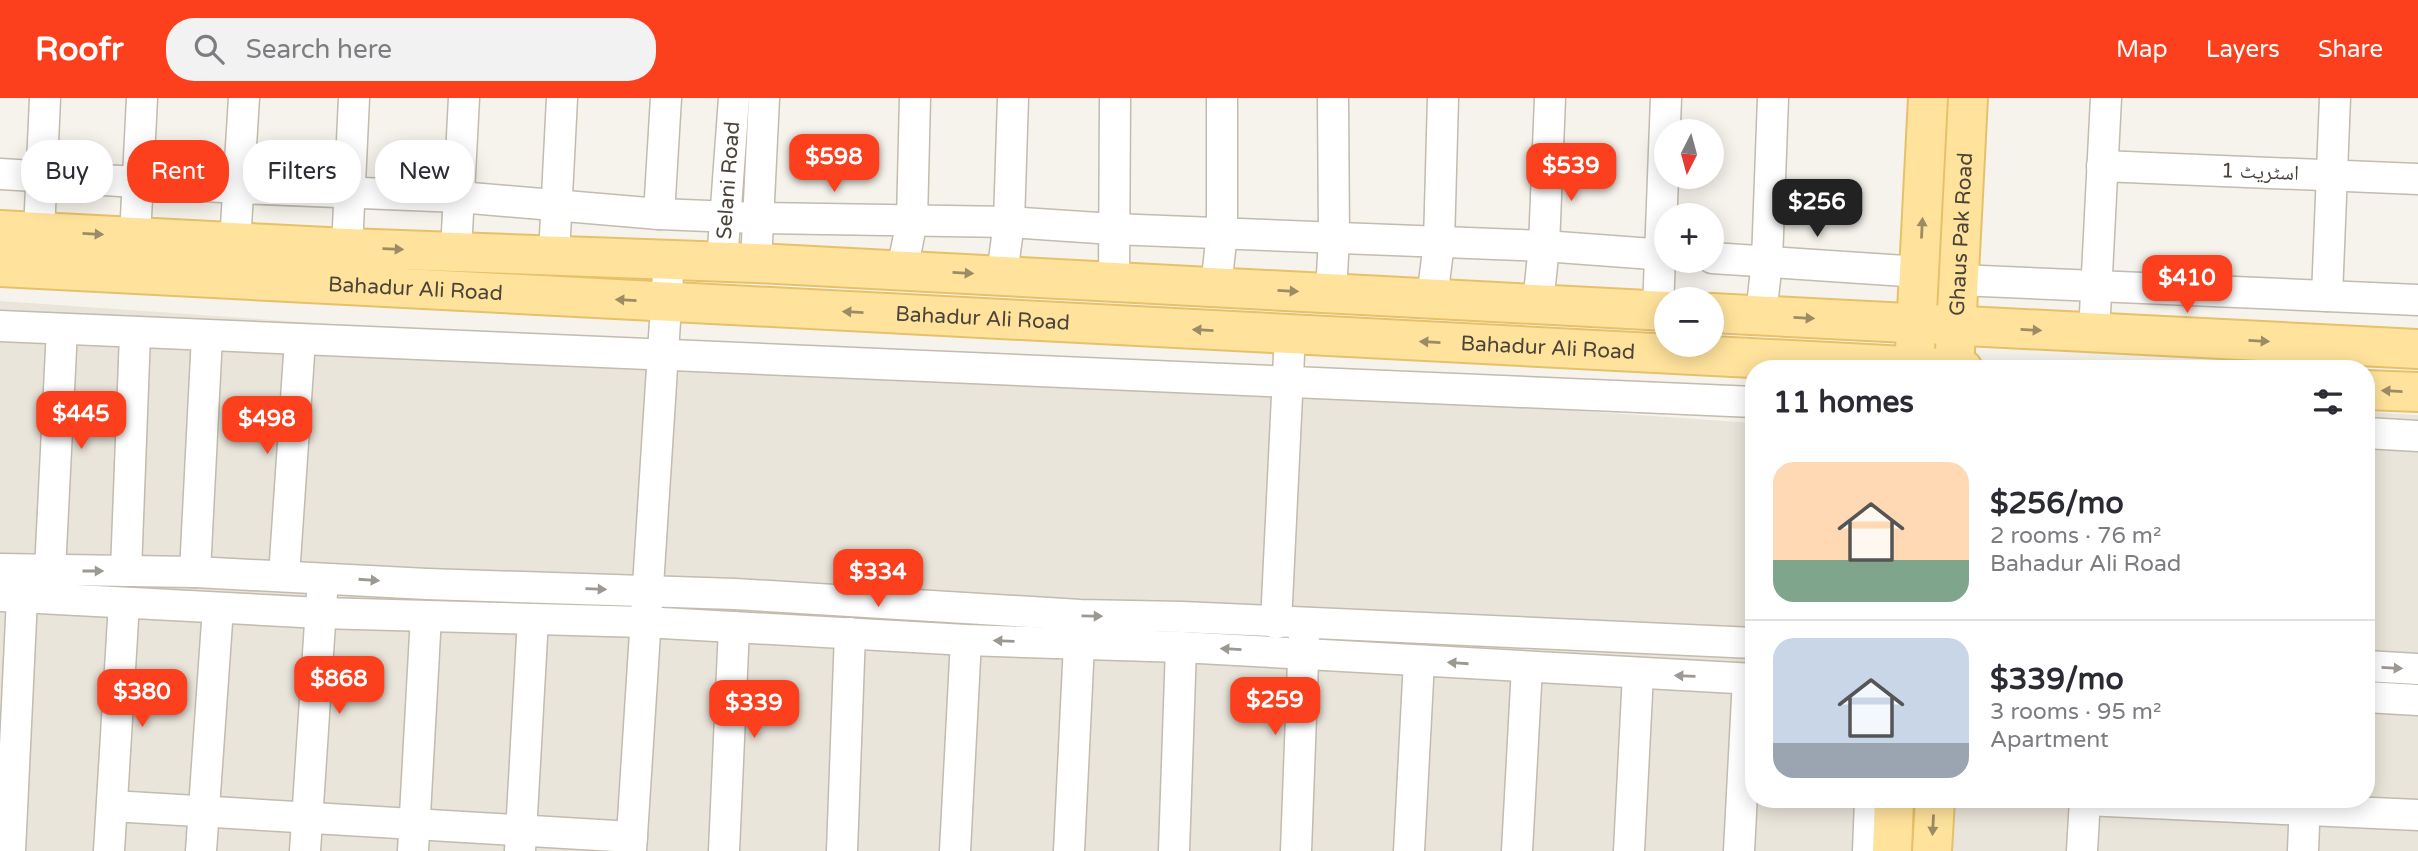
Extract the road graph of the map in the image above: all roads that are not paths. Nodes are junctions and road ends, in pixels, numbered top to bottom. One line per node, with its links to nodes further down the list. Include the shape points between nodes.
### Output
1 (45, 98): 23 (street)
2 (142, 98): 24 (street)
3 (244, 98): 33 (street)
4 (354, 98): 25 (street)
5 (464, 98): 26 (street)
6 (562, 98): 41 (street)
7 (666, 98): 42 (street)
8 (734, 98): 43 (street, Selani Road)
9 (764, 98): 44 (street, Selani Road)
10 (915, 98): 45 (street)
11 (1013, 98): 46 (street)
12 (1115, 98): 47 (street)
13 (1222, 98): 50 (street)
14 (1333, 98): 52 (street)
15 (1443, 98): 54 (street)
16 (1550, 98): 55 (street)
17 (1666, 98): 40 (street)
18 (1773, 98): 62 (street)
19 (1928, 98): 66 (main road, one-way to 19)
20 (1968, 98): 68 (main road, Ghaus Pak Road)
21 (2106, 98): 27 (street)
22 (2335, 98): 30 (street)
23 (43, 140)
24 (140, 140)
25 (351, 140)
26 (462, 140)
27 (2102, 166): 30 (street, اسٹریٹ 1); 70 (street)
28 (0, 174): 29 (street)
29 (21, 176)
30 (2332, 176): 31 (street, اسٹریٹ 1); 73 (street)
31 (2418, 179)
32 (229, 187): 33 (street)
33 (239, 188): 34 (street); 53 (street)
34 (243, 188)
35 (474, 198): 41 (street)
36 (40, 203): 49 (street)
37 (137, 203): 51 (street)
38 (348, 203): 56 (street)
39 (459, 203): 57 (street)
40 (1664, 203)
41 (558, 204): 42 (street); 59 (street)
42 (659, 214): 43 (street)
43 (726, 216): 44 (street); 63 (street, Selani Road)
44 (757, 218): 45 (street); 63 (street, Selani Road)
45 (912, 221): 46 (street); 65 (street)
46 (1009, 222): 47 (street); 67 (street)
47 (1113, 229): 50 (street); 69 (street)
48 (0, 230): 49 (main road, Bahadur Ali Road)
49 (39, 232): 51 (main road, Bahadur Ali Road, one-way to 51)
50 (1222, 233): 52 (street); 71 (street)
51 (135, 237): 53 (main road, Bahadur Ali Road)
52 (1334, 238): 54 (street); 72 (street)
53 (235, 242): 56 (main road, Bahadur Ali Road)
54 (1439, 243): 55 (street); 74 (street)
55 (1544, 246): 58 (street); 77 (street)
56 (347, 248): 57 (main road, Bahadur Ali Road, one-way to 57)
57 (456, 251): 59 (main road, Bahadur Ali Road)
58 (1654, 254)
59 (554, 255): 60 (main road, Bahadur Ali Road)
60 (669, 259): 63 (main road, Bahadur Ali Road); 76 (street)
61 (1724, 259): 62 (street)
62 (1767, 261): 66 (street); 80 (street)
63 (739, 262): 65 (main road, Bahadur Ali Road)
64 (0, 267): 76 (main road, Bahadur Ali Road, one-way to 64)
65 (902, 270): 67 (main road, Bahadur Ali Road, one-way to 67)
66 (1920, 272): 81 (main road)
67 (1002, 275): 69 (main road, Bahadur Ali Road)
68 (1959, 280): 70 (street); 82 (main road, Ghaus Pak Road)
69 (1114, 282): 71 (main road, Bahadur Ali Road)
70 (2096, 286): 73 (street); 85 (street)
71 (1216, 287): 72 (main road, Bahadur Ali Road, one-way to 72)
72 (1331, 293): 74 (main road, Bahadur Ali Road)
73 (2327, 296): 75 (street)
74 (1432, 298): 77 (main road, Bahadur Ali Road)
75 (2418, 300)
76 (666, 302): 87 (main road, Bahadur Ali Road, one-way to 76); 91 (street)
77 (1538, 303): 78 (main road, Bahadur Ali Road)
78 (1654, 310)
79 (1724, 314): 80 (main road)
80 (1760, 316): 81 (main road, one-way to 81)
81 (1917, 324): 82 (main road); 93 (main road)
82 (1957, 326): 85 (main road, one-way to 85); 94 (main road, Ghaus Pak Road)
83 (0, 328): 84 (street)
84 (62, 329): 86 (street); 102 (street)
85 (2094, 333): 90 (main road, one-way to 90)
86 (135, 334): 88 (street); 103 (street)
87 (1290, 334): 92 (main road, Bahadur Ali Road, one-way to 87); 95 (street)
88 (208, 337): 89 (street); 104 (street)
89 (300, 340): 91 (street); 105 (street)
90 (2418, 349)
91 (662, 354): 95 (street); 107 (street)
92 (1759, 360)
93 (1906, 360)
94 (1955, 360)
95 (1288, 383): 98 (street); 117 (street)
96 (2375, 391): 97 (main road, one-way to 96)
97 (2418, 393)
98 (1745, 401)
99 (2375, 434): 100 (street)
100 (2418, 436)
101 (0, 569): 102 (street)
102 (50, 571): 103 (street, one-way to 103)
103 (125, 571): 104 (street)
104 (195, 572): 105 (street)
105 (284, 576): 106 (street)
106 (323, 577): 107 (street, one-way to 107); 111 (street)
107 (646, 590): 114 (street); 117 (street, one-way to 117, via 1182,617)
108 (11, 597): 109 (street); 144 (street)
109 (124, 603): 110 (street); 131 (street)
110 (218, 608): 111 (street); 138 (street)
111 (320, 612): 112 (street); 140 (street)
112 (426, 616): 113 (street); 141 (street)
113 (533, 620): 114 (street); 142 (street)
114 (644, 622): 115 (street); 143 (street)
115 (734, 627): 116 (street); 148 (street)
116 (850, 633): 118 (street); 149 (street)
117 (1295, 633): 119 (street); 121 (street, one-way to 121); 122 (street); 153 (street)
118 (966, 640): 120 (street, one-way to 118); 150 (street)
119 (1745, 643)
120 (1079, 644): 121 (street); 151 (street)
121 (1181, 647): 152 (street)
122 (1419, 661): 123 (street, one-way to 122); 154 (street)
123 (1527, 667): 126 (street); 155 (street)
124 (2375, 667): 125 (street, one-way to 125)
125 (2418, 669)
126 (1638, 674): 127 (street, one-way to 126); 156 (street)
127 (1745, 679)
128 (2375, 698): 129 (street)
129 (2418, 700)
130 (1745, 765): 157 (street)
131 (112, 806): 138 (street); 145 (street)
132 (1870, 808): 158 (street)
133 (1894, 808): 159 (main road)
134 (1934, 808): 160 (main road, one-way to 160)
135 (2085, 808): 161 (street)
136 (2305, 808): 162 (street)
137 (2339, 808): 139 (street)
138 (204, 812): 140 (street); 146 (street)
139 (2418, 815)
140 (307, 818): 141 (street); 147 (street)
141 (414, 838): 142 (street)
142 (520, 841): 143 (street)
143 (631, 844)
144 (10, 851)
145 (109, 851)
146 (201, 851)
147 (305, 851)
148 (724, 851)
149 (842, 851)
150 (955, 851)
151 (1069, 851)
152 (1174, 851)
153 (1296, 851)
154 (1409, 851)
155 (1517, 851)
156 (1629, 851)
157 (1739, 851)
158 (1868, 851)
159 (1892, 851)
160 (1932, 851)
161 (2082, 851)
162 (2303, 851)

